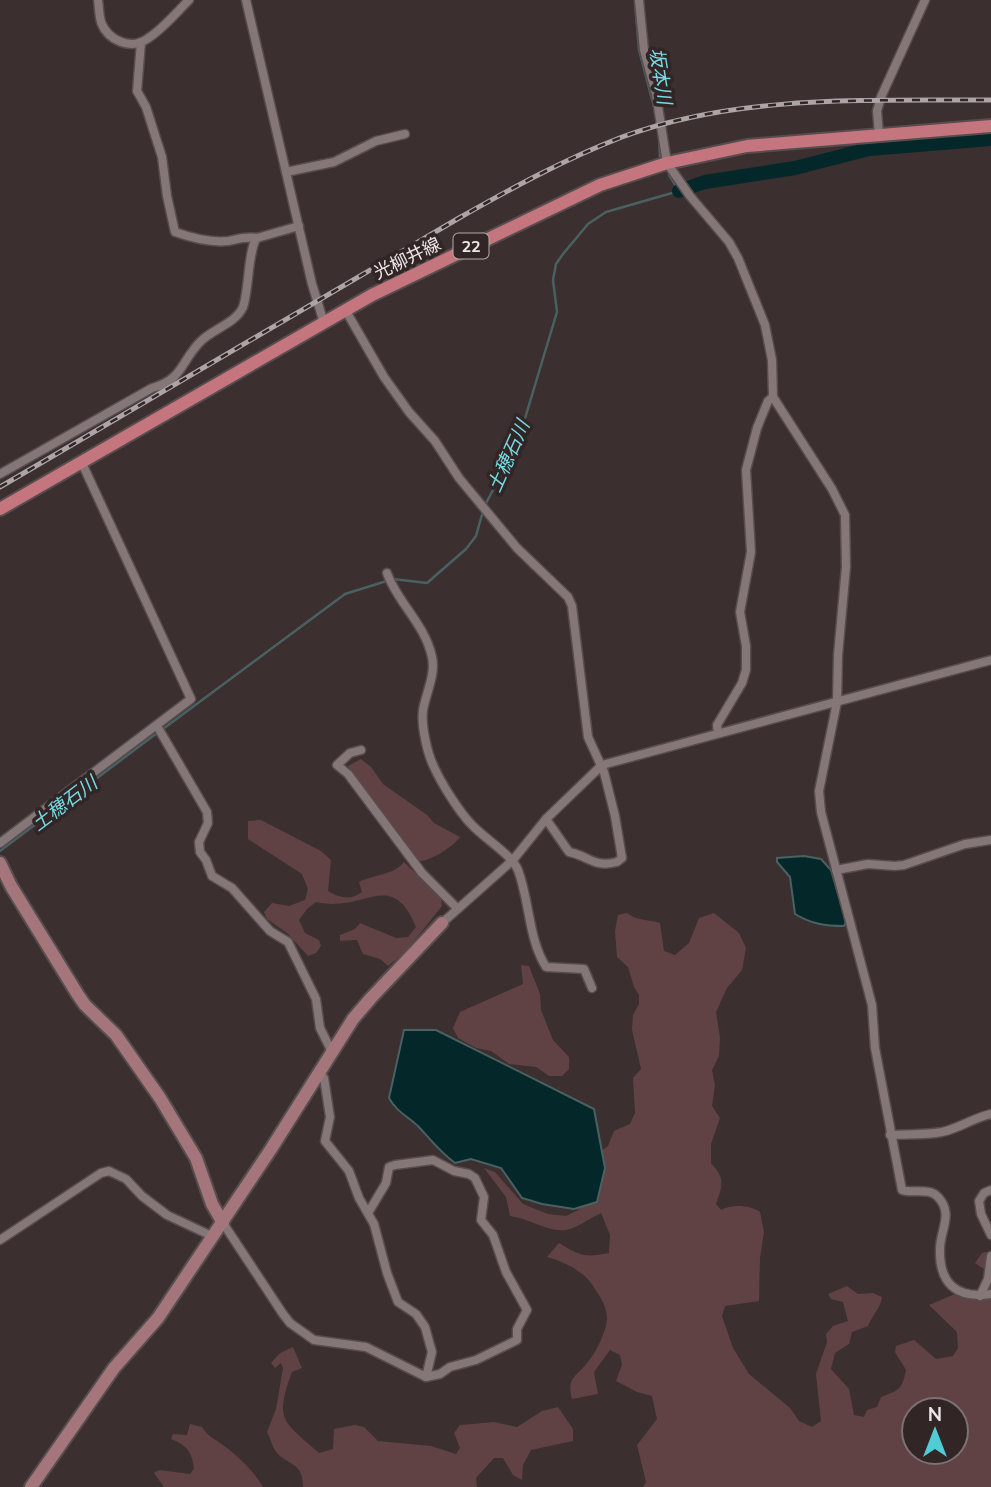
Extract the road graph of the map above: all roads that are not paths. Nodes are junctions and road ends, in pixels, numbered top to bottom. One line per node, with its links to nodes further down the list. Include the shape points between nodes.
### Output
1 (98, 0): 6 (street, via 108,33 123,43)
2 (189, 0): 6 (street)
3 (246, 0): 11 (street)
4 (639, 0): 10 (street, via 644,50)
5 (925, 0): 9 (street, via 880,97)
6 (141, 42): 13 (street, via 137,91 162,157 175,232 217,241)
7 (991, 126): 9 (main road, 光柳井線 / 22)
8 (405, 134): 11 (street, via 376,141 334,162)
9 (878, 134): 10 (main road, 光柳井線 / 22, via 747,146)
10 (667, 163): 14 (main road, 光柳井線 / 22, via 600,185); 16 (street, via 738,258 765,325)
11 (286, 172): 12 (street)
12 (299, 226): 13 (street); 15 (street)
13 (257, 238): 18 (street, via 241,310 203,339 172,381)
14 (346, 311): 15 (main road, 光柳井線 / 22); 26 (street, via 384,377 458,478 517,548 568,597 588,737)
15 (324, 323): 17 (main road, 光柳井線 / 22)
16 (773, 397): 22 (street, via 845,515); 24 (street, via 757,428 746,470 751,552 740,612 746,670 717,724)
17 (80, 461): 19 (main road, 光柳井線 / 22); 23 (street, via 191,699)
18 (0, 474)
19 (0, 509)
20 (389, 576): 30 (street, via 432,653 422,719 433,765 464,816)
21 (991, 660): 22 (street)
22 (837, 702): 24 (street); 32 (street, via 819,800)
23 (159, 730): 29 (street); 36 (street, via 206,812 208,823 199,842 212,876 233,888 270,931 288,942 316,999 320,1028)
24 (718, 733): 26 (street)
25 (361, 750): 33 (street, via 337,765 422,873)
26 (602, 765): 27 (street); 27 (street, via 622,858 608,864 593,863 569,852)
27 (546, 819): 30 (street)
28 (991, 840): 32 (street, via 904,865 868,864)
29 (0, 843)
30 (513, 860): 33 (street); 35 (street, via 535,946 546,967 584,969)
31 (0, 863): 42 (street, via 78,995 117,1035 176,1124)
32 (836, 870): 39 (street, via 872,1006)
33 (457, 908): 34 (street)
34 (442, 923): 36 (street, via 371,998)
35 (592, 988)
36 (332, 1052): 37 (street)
37 (320, 1074): 41 (street, via 330,1117 326,1141 349,1171); 42 (street)
38 (991, 1114): 39 (street, via 941,1132)
39 (890, 1135): 48 (street, via 902,1190 932,1192 943,1205 943,1274 959,1292)
40 (991, 1190): 43 (street, via 979,1201)
41 (368, 1213): 49 (street, via 380,1239 394,1295 425,1327 432,1352); 49 (street, via 386,1184 389,1167 433,1160 469,1174 484,1197 481,1220 494,1235 506,1272 527,1310 517,1340 484,1358)
42 (223, 1223): 44 (street); 49 (street, via 283,1314 305,1335 323,1342 366,1346)
43 (991, 1235)
44 (214, 1237): 45 (street, via 167,1215 132,1182 109,1171); 50 (street)
45 (0, 1240)
46 (991, 1256): 48 (street)
47 (991, 1294): 48 (street)
48 (980, 1296)
49 (426, 1377)
50 (31, 1487)

